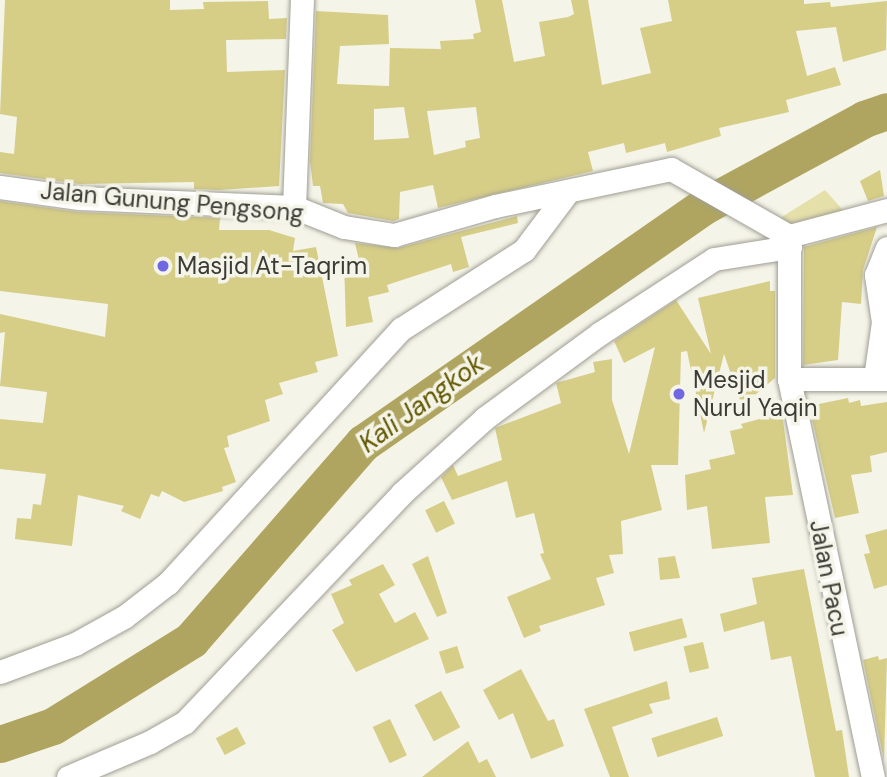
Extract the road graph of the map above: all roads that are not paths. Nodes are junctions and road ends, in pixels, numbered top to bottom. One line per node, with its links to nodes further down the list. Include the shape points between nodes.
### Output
1 (302, 0): 4 (street)
2 (0, 187): 4 (street, Jalan Gunung Pengsong, via 79,198)
3 (566, 194): 4 (street, Jalan Gunung Pengsong, via 495,206 394,236 344,227); 6 (street, Jalan Gunung Pengsong, via 671,169); 10 (street, via 524,250 401,329 168,583 124,617 75,644)
4 (294, 207)
5 (887, 210): 6 (street)
6 (786, 237): 9 (street, Jalan Pacu); 11 (street, via 714,259 599,334 485,418 402,493 185,722)
7 (887, 248): 8 (street, via 876,275 883,321)
8 (881, 378): 9 (street)
9 (789, 379): 12 (street, Jalan Pacu)
10 (0, 672)
11 (68, 777)
12 (873, 777)

